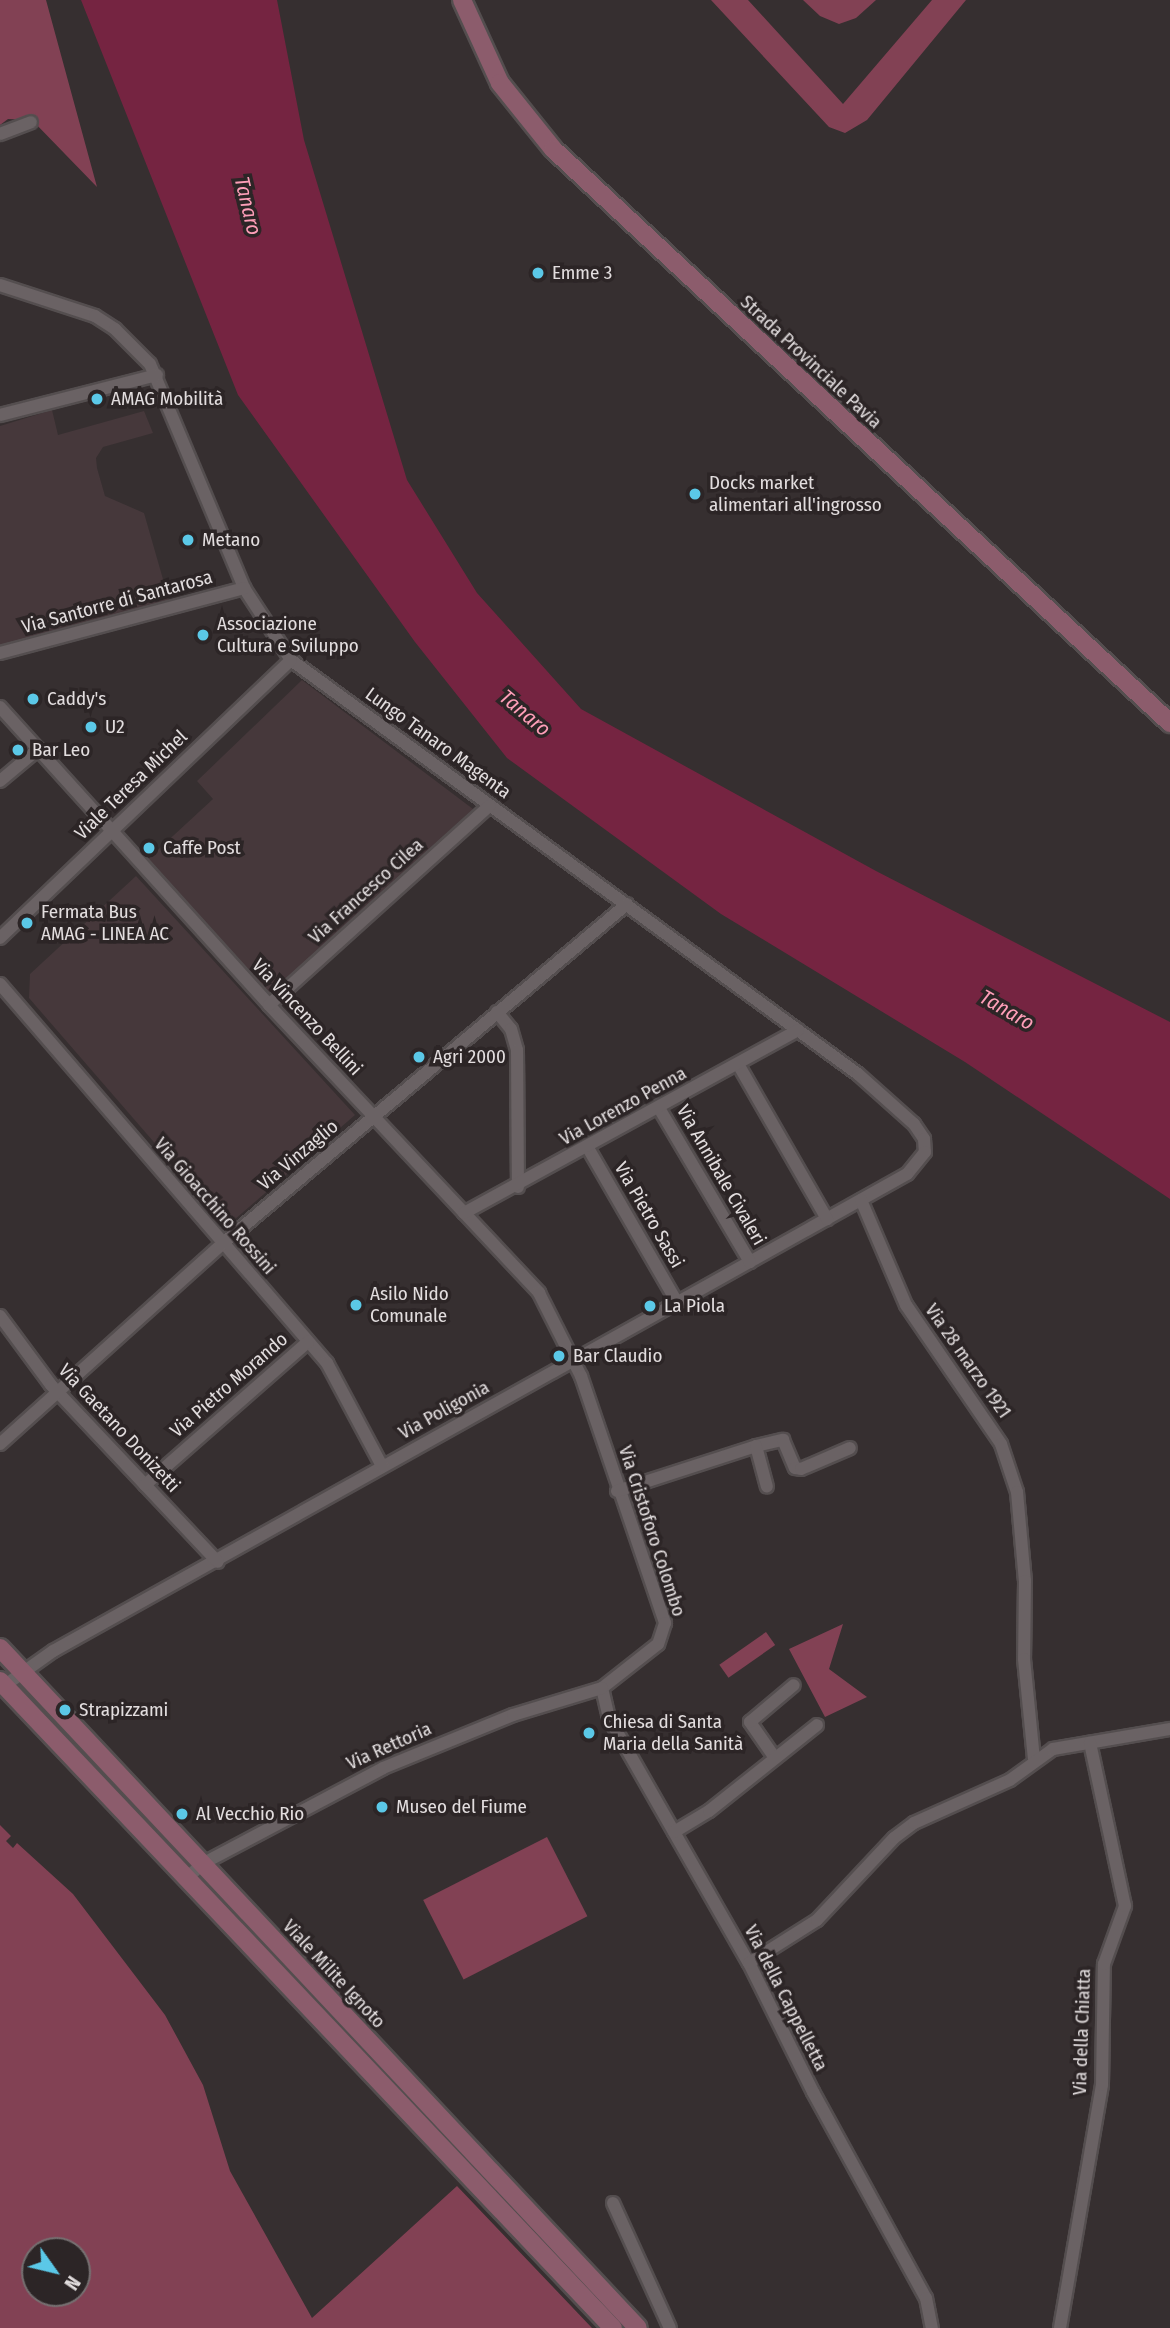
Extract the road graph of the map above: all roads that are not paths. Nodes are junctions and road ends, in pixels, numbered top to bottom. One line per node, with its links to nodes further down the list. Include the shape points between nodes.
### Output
1 (462, 0): 11 (main road, Strada Provinciale Pavia, via 500,83 553,149)
2 (31, 122): 3 (street)
3 (0, 134)
4 (0, 285): 5 (street, Lungo Tanaro Magenta, via 95,316 115,329)
5 (157, 375): 6 (street); 7 (street, Lungo Tanaro Magenta)
6 (0, 415)
7 (244, 588): 8 (street, Via Santorre di Santarosa); 9 (street, Lungo Tanaro Magenta)
8 (0, 653)
9 (291, 660): 14 (street, Lungo Tanaro Magenta); 15 (street, Viale Teresa Michel)
10 (0, 707): 12 (street, Via Vincenzo Bellini)
11 (1170, 723)
12 (38, 749): 13 (street); 15 (street, Via Vincenzo Bellini)
13 (0, 781)
14 (489, 806): 16 (street, Lungo Tanaro Magenta); 19 (street, Via Francesco Cilea)
15 (112, 831): 17 (street, Viale Teresa Michel); 19 (street, Via Vincenzo Bellini)
16 (627, 904): 20 (street, Via Vinzaglio); 21 (street, Lungo Tanaro Magenta)
17 (0, 938)
18 (0, 984): 31 (street, Via Gioacchino Rossini)
19 (269, 1005): 24 (street, Via Vincenzo Bellini)
20 (498, 1013): 24 (street, Via Vinzaglio); 27 (street, via 511,1029 517,1050)
21 (799, 1030): 22 (street, Via Lorenzo Penna); 26 (street, Lungo Tanaro Magenta, via 858,1073 914,1124 924,1139 925,1152)
22 (738, 1064): 23 (street, Via Lorenzo Penna); 30 (street)
23 (659, 1108): 25 (street, Via Lorenzo Penna); 32 (street, Via Annibale Civaleri)
24 (374, 1116): 29 (street, Via Vincenzo Bellini); 31 (street, Via Vinzaglio)
25 (588, 1148): 27 (street, Via Lorenzo Penna); 33 (street, Via Pietro Sassi)
26 (907, 1174): 28 (street, Via Poligonia)
27 (518, 1187): 29 (street, Via Lorenzo Penna)
28 (860, 1200): 30 (street, Via Poligonia); 55 (street, Via 28 marzo 1921, via 906,1305 1002,1444 1017,1492 1025,1581 1024,1659)
29 (464, 1213): 36 (street, Via Vincenzo Bellini, via 535,1288)
30 (827, 1219): 32 (street, Via Poligonia)
31 (221, 1245): 35 (street, Via Gioacchino Rossini); 37 (street, Via Vinzaglio)
32 (750, 1262): 33 (street, Via Poligonia)
33 (677, 1302): 36 (street, Via Poligonia)
34 (0, 1316): 37 (street, Via Gaetano Donizetti)
35 (308, 1342): 41 (street, Via Gioacchino Rossini, via 345,1391); 42 (street, Via Pietro Morando)
36 (573, 1360): 41 (street, Via Poligonia); 44 (street, Via Cristoforo Colombo)
37 (58, 1392): 38 (street, Via Vinzaglio); 42 (street, Via Gaetano Donizetti)
38 (0, 1444)
39 (755, 1446): 40 (street, via 783,1440 795,1468 801,1469); 43 (street); 44 (street)
40 (850, 1448)
41 (382, 1466): 45 (street, Via Poligonia)
42 (145, 1485): 45 (street, Via Gaetano Donizetti)
43 (767, 1487)
44 (617, 1491): 50 (street, Via Cristoforo Colombo, via 665,1633 658,1644)
45 (218, 1562): 47 (street, Via Poligonia)
46 (0, 1648): 47 (main road, Viale Milite Ignoto)
47 (21, 1670): 48 (street, Via Poligonia); 57 (main road, Viale Milite Ignoto)
48 (2, 1683): 58 (main road)
49 (794, 1685): 54 (street, via 750,1722)
50 (602, 1688): 56 (street, Via della Cappelletta, via 609,1718); 57 (street, Via Rettoria, via 513,1715 383,1768)
51 (817, 1725): 54 (street)
52 (1170, 1730): 53 (street)
53 (1090, 1743): 55 (street, via 1053,1749); 65 (street, Via della Chiatta, via 1125,1906 1104,1964 1102,2085)
54 (775, 1758): 56 (street)
55 (1034, 1759): 59 (street, via 1010,1780 901,1832 817,1920)
56 (674, 1832): 59 (street, Via della Cappelletta)
57 (202, 1864): 58 (street, Via Rettoria); 62 (main road, Viale Milite Ignoto)
58 (186, 1880): 61 (main road)
59 (749, 1963): 64 (street, Via della Cappelletta, via 813,2092 926,2298)
60 (613, 2203): 63 (street)
61 (612, 2328)
62 (638, 2328)
63 (670, 2328)
64 (932, 2328)
65 (1060, 2328)

